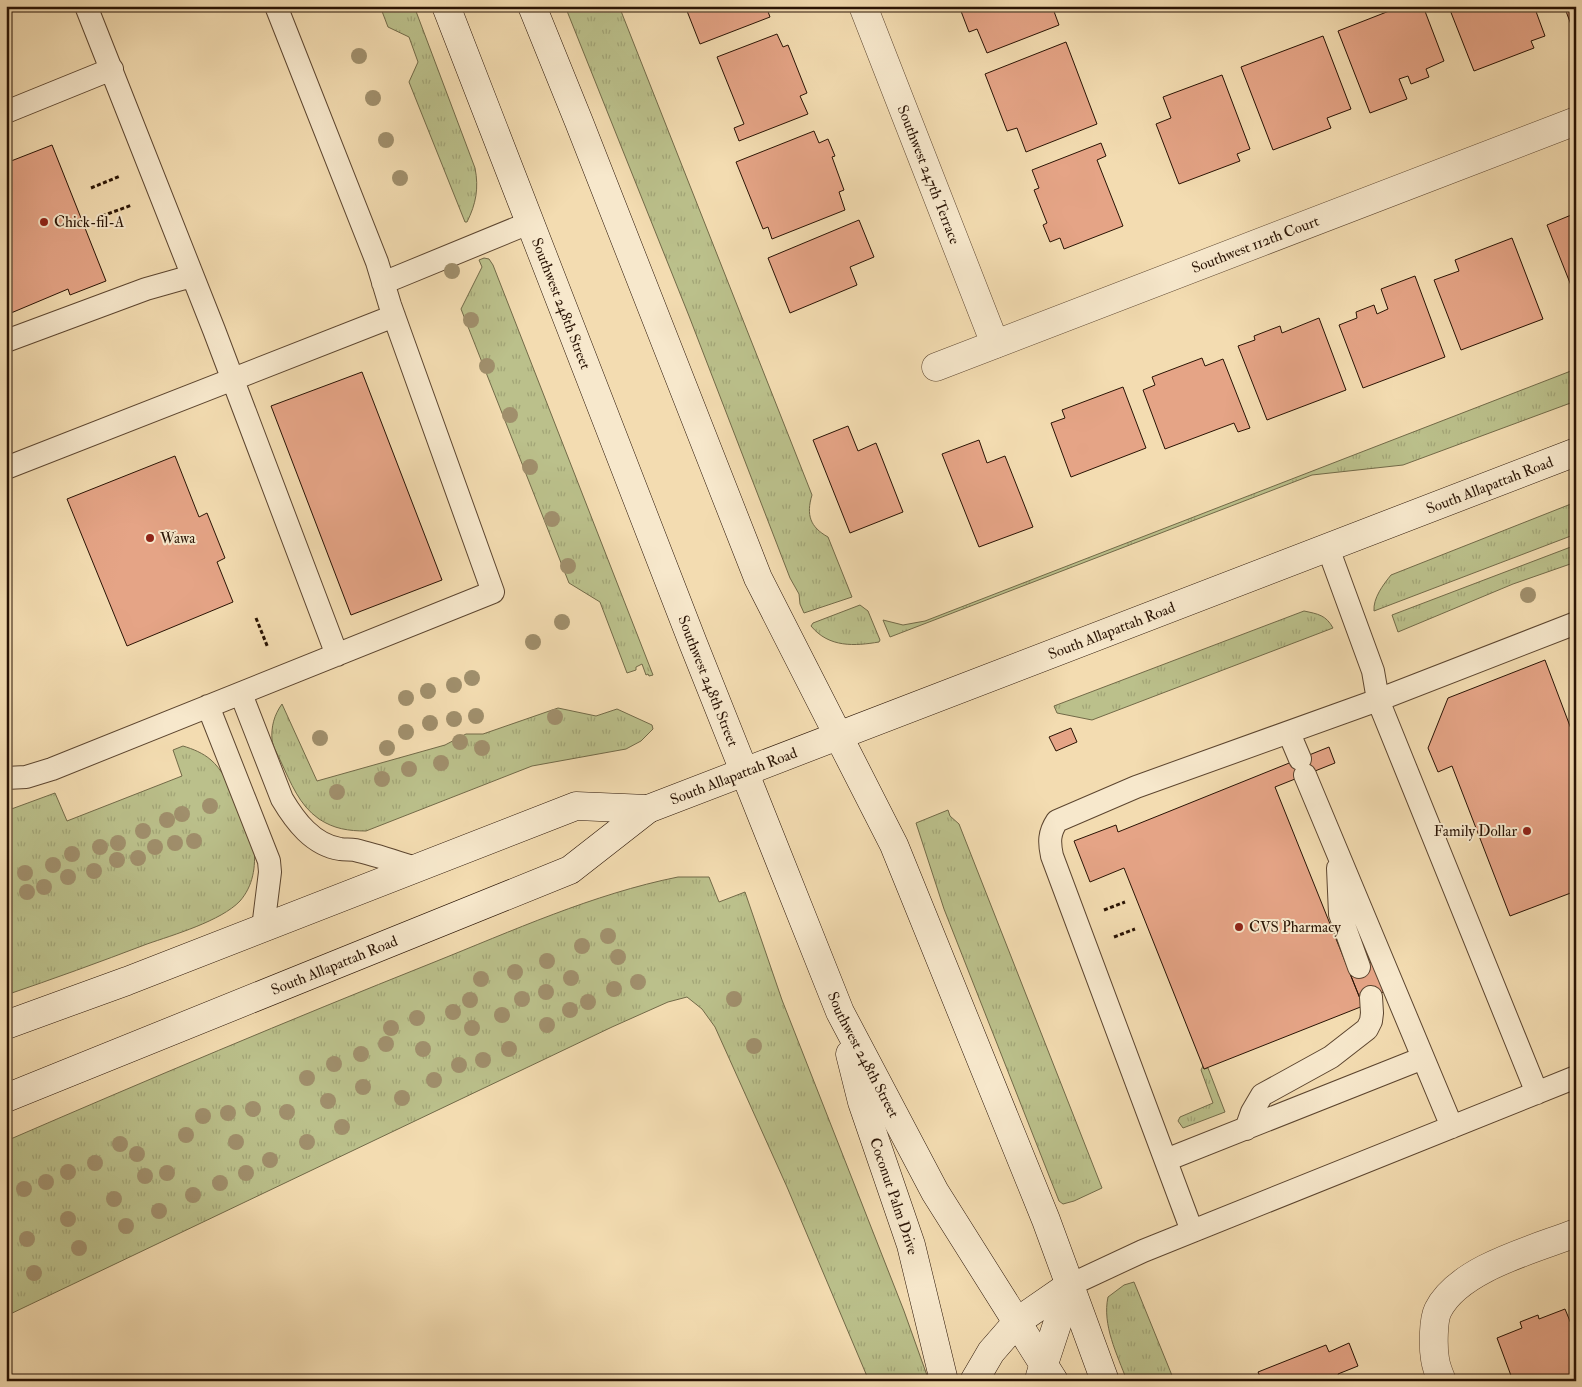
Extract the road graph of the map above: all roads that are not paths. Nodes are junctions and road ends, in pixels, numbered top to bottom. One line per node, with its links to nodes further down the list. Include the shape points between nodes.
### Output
1 (86, 6): 6 (lane)
2 (276, 6): 11 (lane)
3 (446, 6): 9 (street, Southwest 248th Street)
4 (532, 6): 26 (street, via 758,578)
5 (863, 6): 14 (street, Southwest 247th Terrace)
6 (112, 70): 7 (lane); 10 (lane)
7 (6, 112)
8 (1576, 121): 14 (street, Southwest 112th Court)
9 (529, 223): 11 (lane); 27 (street, Southwest 248th Street)
10 (192, 276): 13 (lane, via 146,289); 16 (lane)
11 (383, 283): 12 (lane)
12 (394, 316): 16 (lane); 21 (lane, via 493,592)
13 (6, 341)
14 (996, 344): 15 (street, Southwest 112th Court)
15 (936, 366)
16 (233, 379): 18 (lane); 21 (lane)
17 (1576, 452): 19 (street, South Allapattah Road)
18 (6, 468)
19 (1328, 548): 23 (lane, via 1373,671); 26 (street, South Allapattah Road)
20 (1576, 623): 23 (lane)
21 (337, 655): 22 (lane)
22 (240, 694): 24 (lane); 31 (lane, via 282,799 305,830 324,844)
23 (1378, 700): 25 (lane); 39 (lane)
24 (208, 706): 28 (lane, via 52,769); 32 (lane, via 269,861)
25 (1289, 733): 30 (lane); 43 (lane, via 1136,787 1057,821 1052,829 1052,856)
26 (837, 736): 27 (street, South Allapattah Road); 46 (street, via 894,845)
27 (745, 771): 29 (street, South Allapattah Road); 35 (street, Southwest 248th Street)
28 (6, 778)
29 (648, 809): 31 (street, South Allapattah Road, via 576,806); 40 (street, South Allapattah Road, via 570,870)
30 (1338, 855): 33 (lane, via 1340,914); 37 (lane)
31 (416, 868): 32 (street, South Allapattah Road)
32 (263, 928): 36 (street, South Allapattah Road)
33 (1359, 967)
34 (1371, 997): 42 (lane, via 1372,1013 1367,1029 1331,1057 1262,1095)
35 (840, 1012): 47 (street, Southwest 248th Street, via 935,1192); 49 (street, Coconut Palm Drive, via 862,1102 911,1245)
36 (6, 1025)
37 (1424, 1058): 41 (lane); 42 (lane)
38 (1576, 1077): 39 (lane)
39 (1536, 1093): 41 (lane)
40 (6, 1098)
41 (1452, 1127): 44 (lane)
42 (1246, 1129): 43 (lane)
43 (1166, 1160): 44 (lane)
44 (1192, 1231): 46 (lane)
45 (1576, 1233): 52 (street, via 1489,1266 1462,1281 1449,1294 1437,1311 1434,1335 1435,1360)
46 (1070, 1285): 47 (street); 48 (street); 51 (street)
47 (1018, 1321): 48 (street, Southwest 248th Street); 50 (street, via 991,1352)
48 (1046, 1375)
49 (944, 1381)
50 (974, 1381)
51 (1105, 1381)
52 (1442, 1381)

